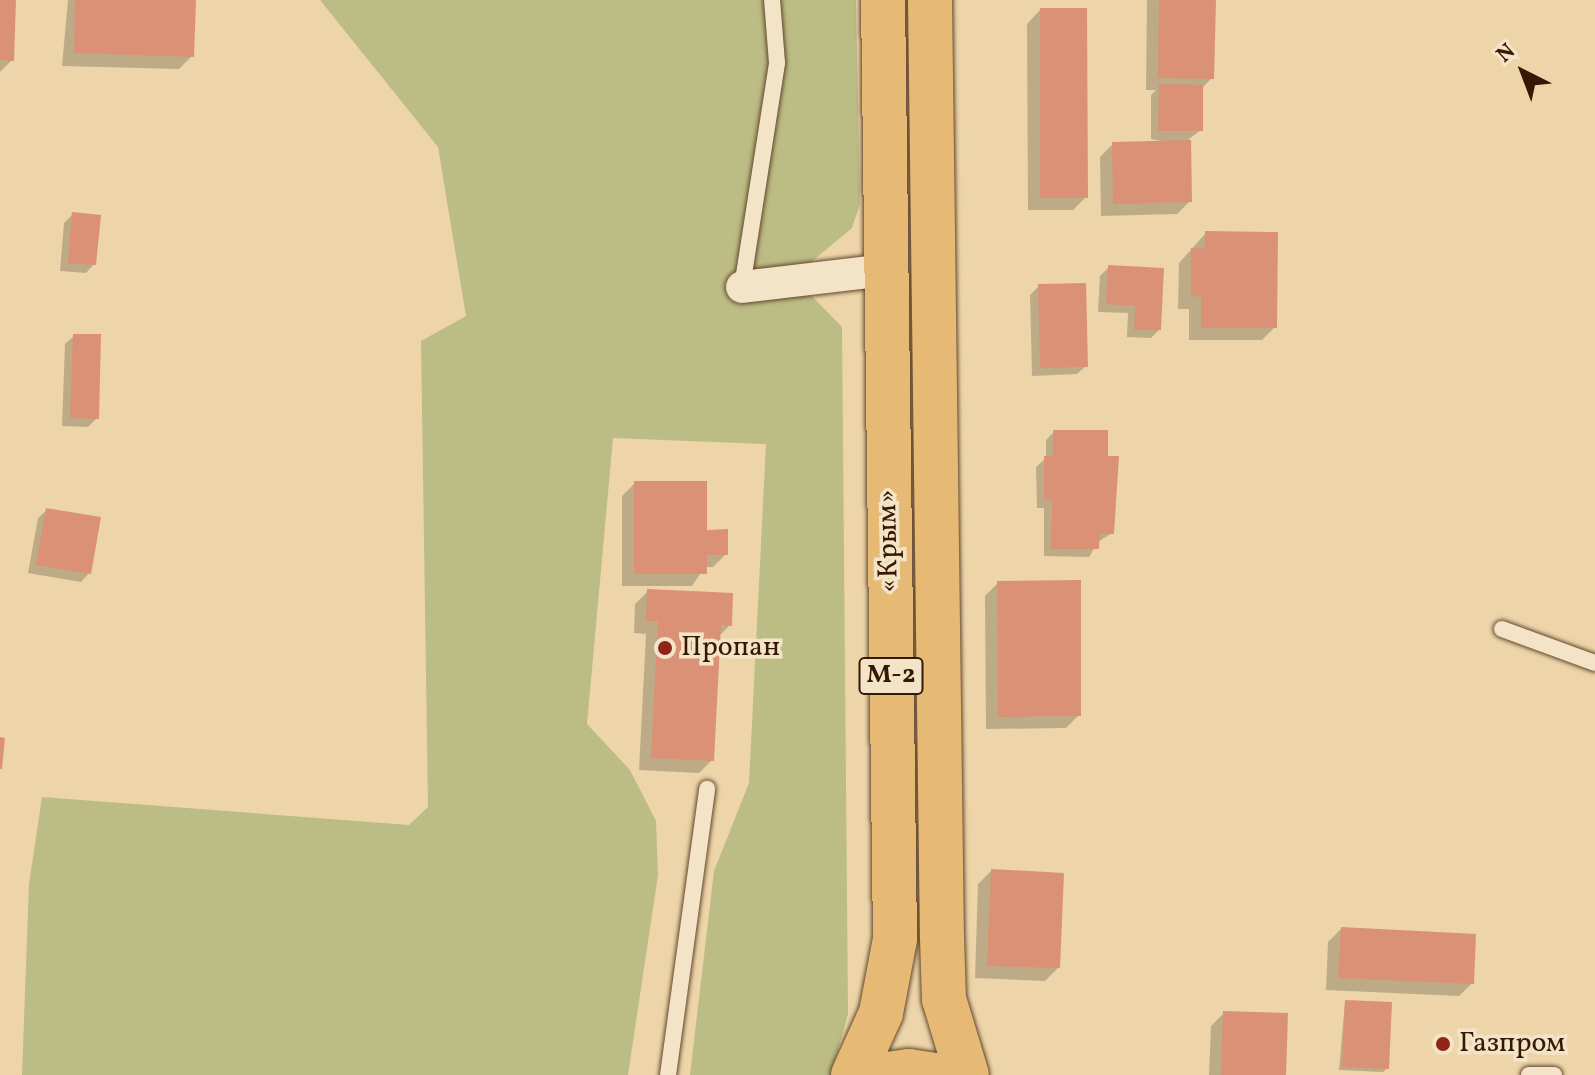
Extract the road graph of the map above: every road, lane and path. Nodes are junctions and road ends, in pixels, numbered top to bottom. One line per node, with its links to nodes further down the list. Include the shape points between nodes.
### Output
1 (772, 0): 5 (lane, via 777,63)
2 (883, 0): 4 (main road, «Крым» / М-2)
3 (930, 0): 13 (main road, «Крым» / М-2, via 944,999)
4 (886, 270): 5 (street); 10 (main road, «Крым» / М-2, via 895,939 881,1013)
5 (742, 287)
6 (1502, 629): 7 (lane)
7 (1595, 663)
8 (707, 789): 9 (lane)
9 (668, 1075)
10 (853, 1075)
11 (880, 1075): 12 (main road)
12 (935, 1075)
13 (967, 1075)
14 (1529, 1075): 15 (lane)
15 (1554, 1075)

